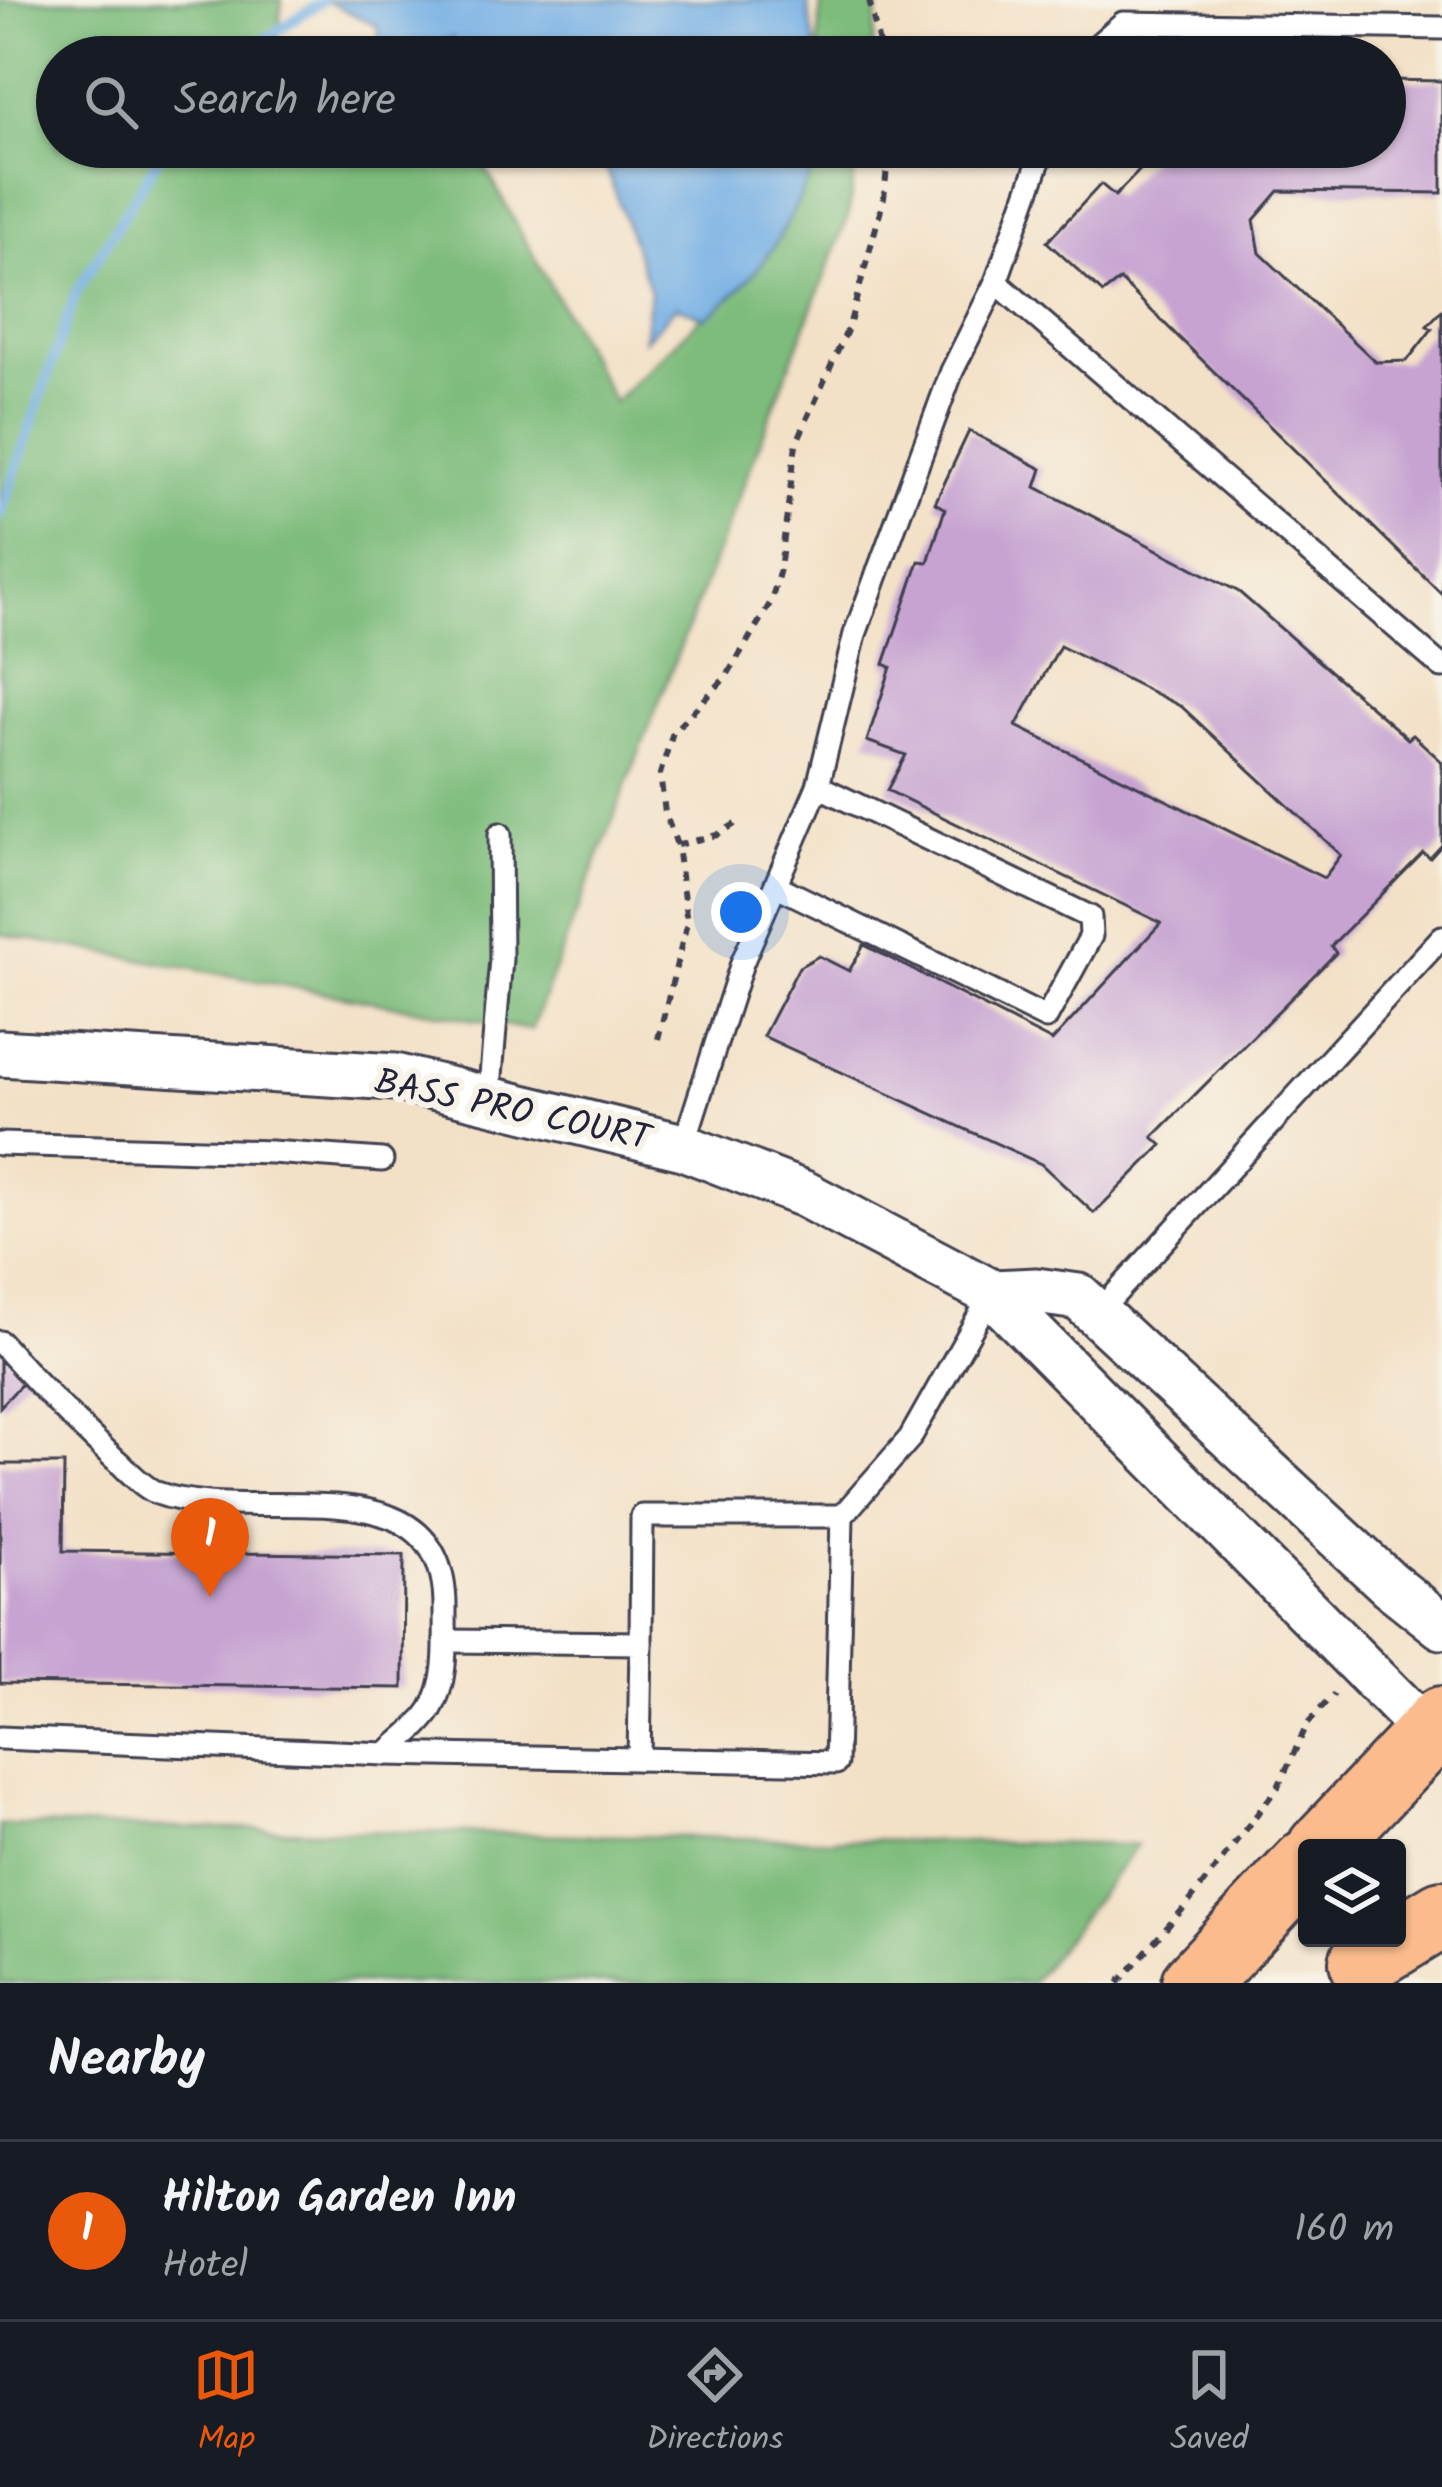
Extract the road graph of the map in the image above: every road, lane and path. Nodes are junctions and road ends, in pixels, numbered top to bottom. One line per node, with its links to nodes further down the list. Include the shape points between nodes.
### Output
1 (869, 0): 3 (path)
2 (1442, 28): 4 (lane, via 1123,23)
3 (877, 36)
4 (1108, 36)
5 (887, 168): 13 (path, via 855,305 796,444 771,602 727,677 673,733 660,774)
6 (1037, 168): 7 (lane)
7 (996, 282): 9 (lane); 10 (lane, via 952,370 855,634)
8 (1442, 636): 9 (lane)
9 (1434, 661)
10 (818, 786): 14 (lane); 14 (lane, via 1090,917 1090,936 1046,1018)
11 (735, 824): 13 (path)
12 (500, 834): 18 (lane, via 502,959)
13 (677, 845): 16 (path, via 687,923)
14 (777, 886): 20 (lane, via 742,963)
15 (1442, 937): 23 (lane)
16 (658, 1039)
17 (0, 1053): 18 (street, BASS PRO COURT, via 395,1077)
18 (489, 1099): 20 (street, BASS PRO COURT)
19 (0, 1144): 21 (lane)
20 (683, 1147): 22 (street, BASS PRO COURT, via 803,1194)
21 (382, 1160)
22 (992, 1293): 23 (street, BASS PRO COURT, via 1078,1297); 25 (lane, via 910,1438); 29 (street, BASS PRO COURT)
23 (1097, 1314): 26 (street, BASS PRO COURT)
24 (0, 1342): 27 (lane, via 152,1491 189,1502 375,1509 424,1537 440,1561)
25 (842, 1516): 28 (lane, via 642,1516); 33 (lane, via 836,1763)
26 (1442, 1626)
27 (445, 1641): 28 (lane); 32 (lane, via 445,1670 430,1710)
28 (640, 1643): 33 (lane)
29 (1360, 1664): 30 (street, BASS PRO COURT); 39 (path, via 1308,1723 1278,1787)
30 (1436, 1727): 34 (main road)
31 (0, 1738): 32 (lane)
32 (386, 1754): 33 (lane)
33 (638, 1759)
34 (1330, 1839)
35 (1298, 1873): 40 (main road)
36 (1442, 1877): 38 (main road)
37 (1442, 1914): 38 (main road)
38 (1372, 1952)
39 (1118, 1983)
40 (1195, 1983)

